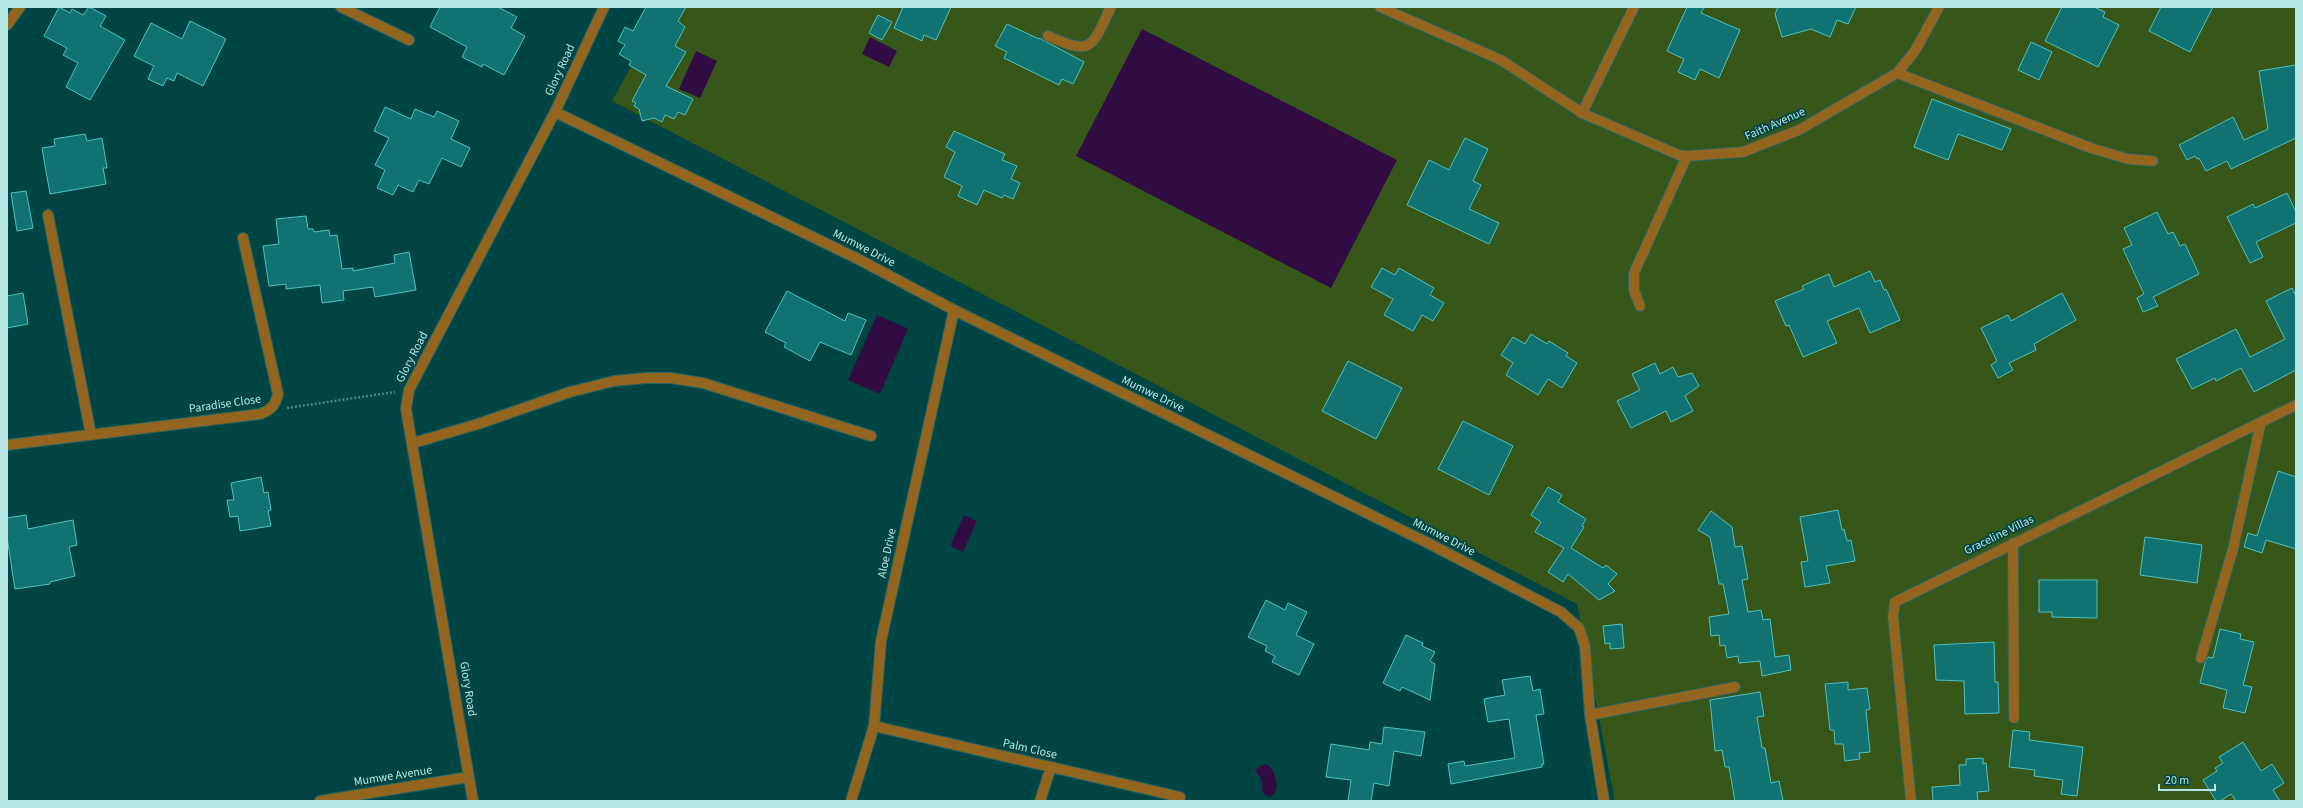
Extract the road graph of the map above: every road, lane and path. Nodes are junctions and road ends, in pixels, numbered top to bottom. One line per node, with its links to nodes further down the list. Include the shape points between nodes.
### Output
1 (20, 7): 8 (street)
2 (342, 7): 10 (street)
3 (604, 7): 12 (street, Glory Road)
4 (1111, 7): 9 (street, via 1095,40 1087,46 1073,47)
5 (1380, 7): 13 (street, Faith Avenue, via 1501,60)
6 (1634, 7): 13 (street)
7 (1938, 7): 11 (street, Faith Avenue, via 1915,51)
8 (7, 25)
9 (1048, 36)
10 (409, 40)
11 (1897, 73): 14 (street, Faith Avenue, via 1799,130 1743,152); 15 (street, via 2091,148 2128,159)
12 (554, 112): 19 (street, Mumwe Drive, via 858,259); 20 (street, Glory Road)
13 (1582, 113): 14 (street, Faith Avenue, via 1679,155)
14 (1687, 156): 18 (street, via 1634,273 1634,290)
15 (2153, 161)
16 (48, 215): 24 (street)
17 (243, 238): 22 (street, Paradise Close, via 278,394 276,404)
18 (1640, 306)
19 (954, 310): 31 (street, Mumwe Drive, via 1428,543 1560,612 1579,628 1585,646); 33 (street, Aloe Drive, via 881,641)
20 (409, 390): 22 (path); 26 (street, Glory Road, via 406,409)
21 (2296, 405): 23 (street, Graceline Villas)
22 (269, 411): 24 (street, Paradise Close)
23 (2261, 422): 28 (street, Graceline Villas); 29 (street, via 2233,549)
24 (92, 435): 27 (street, Paradise Close)
25 (870, 436): 26 (street, via 703,383 671,378 646,378 614,381 570,392 478,424)
26 (413, 443): 35 (street, Glory Road)
27 (7, 445)
28 (2013, 543): 32 (street); 42 (street, Graceline Villas, via 1895,602 1893,616)
29 (2201, 658)
30 (1735, 687): 31 (street)
31 (1590, 715): 41 (street, Mumwe Drive)
32 (2014, 718)
33 (874, 726): 34 (street, Palm Close); 39 (street, Aloe Drive)
34 (1051, 767): 36 (street, Palm Close); 40 (street)
35 (469, 777): 37 (street, Mumwe Avenue); 38 (street, Glory Road)
36 (1180, 797)
37 (320, 801)
38 (473, 801)
39 (851, 801)
40 (1040, 801)
41 (1604, 801)
42 (1911, 801)

